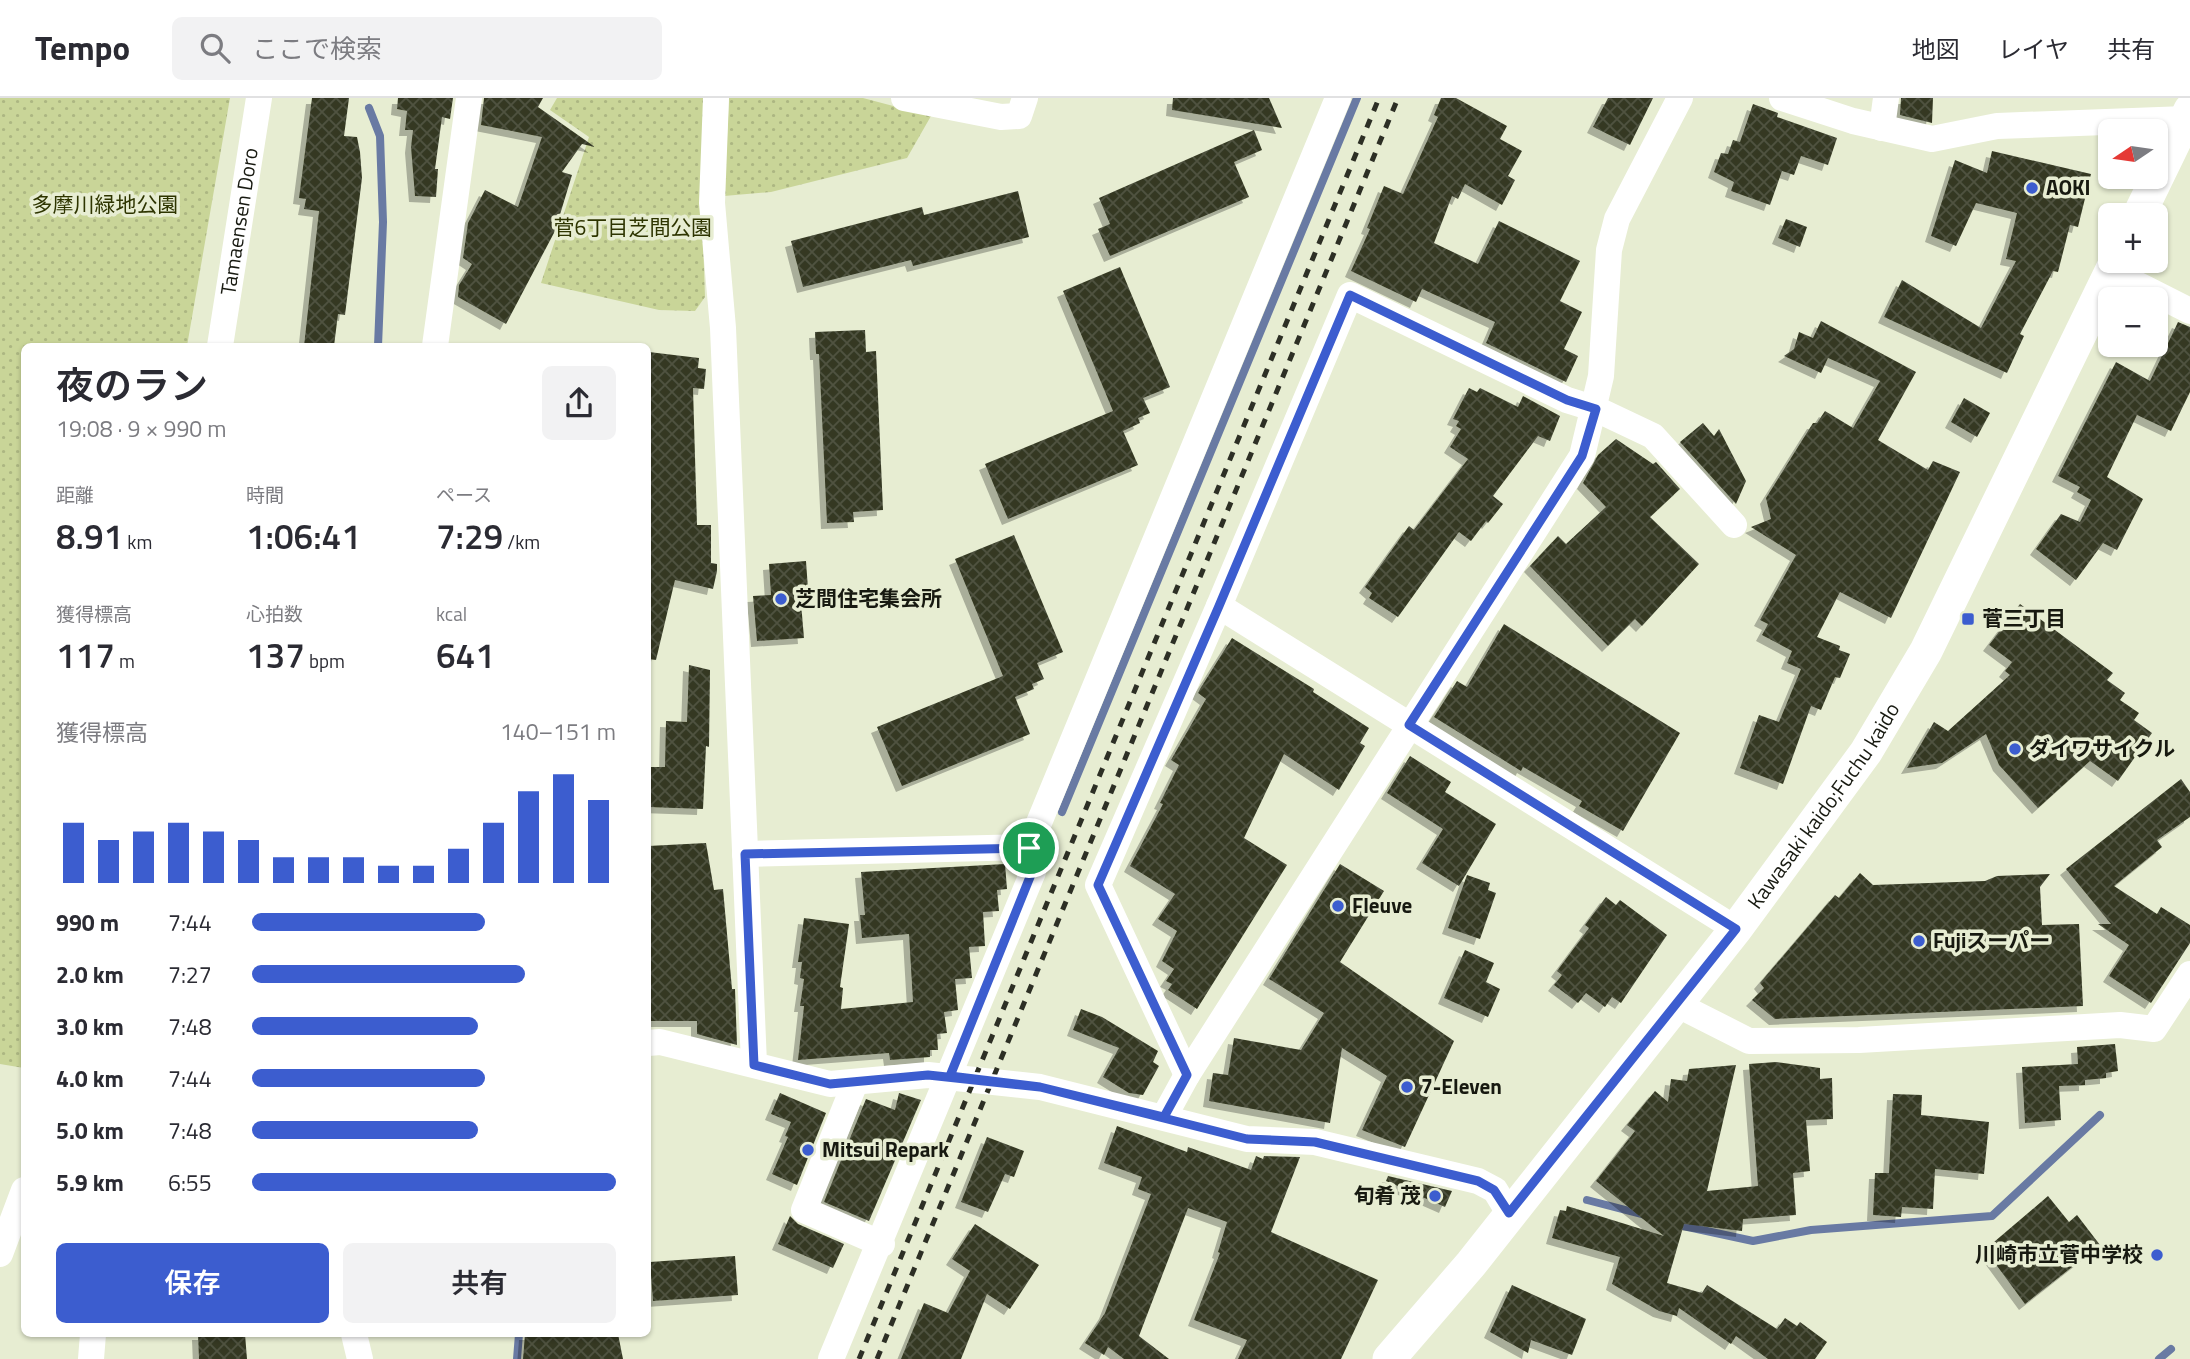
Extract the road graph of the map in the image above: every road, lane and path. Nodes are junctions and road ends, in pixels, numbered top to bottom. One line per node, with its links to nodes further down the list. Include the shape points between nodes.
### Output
1 (259, 98): 16 (street, Tamaensen Doro)
2 (469, 98): 17 (street)
3 (716, 98): 23 (street, via 712,203 723,328)
4 (904, 98): 5 (street, via 1001,117 1019,116)
5 (1025, 98)
6 (1338, 98): 22 (street)
7 (1680, 98): 18 (street, via 1616,219 1608,250)
8 (1782, 98): 11 (street)
9 (1886, 98): 11 (street)
10 (2188, 115): 11 (street, via 1997,126 1932,139); 12 (main road)
11 (1882, 128)
12 (2145, 203)
13 (2110, 273): 24 (main road, Kawasaki kaido;Fuchu kaido, via 1904,690 1846,782)
14 (2125, 273): 15 (street)
15 (2190, 311)
16 (220, 343)
17 (435, 343)
18 (1596, 409): 19 (street, via 1653,436); 20 (street, via 1567,400 1350,295); 21 (street, via 1582,456)
19 (1734, 525)
20 (1219, 606): 21 (street); 29 (street, via 1098,885)
21 (1409, 725): 24 (street); 29 (street)
22 (1029, 848): 23 (street); 30 (street, via 1032,872)
23 (745, 854): 28 (street)
24 (1736, 929): 26 (main road, Kawasaki kaido;Fuchu kaido)
25 (2190, 974): 26 (street, via 2154,1029 2120,1025 1859,1040 1749,1041)
26 (1676, 1004): 34 (main road, Kawasaki kaido;Fuchu kaido)
27 (651, 1043): 28 (street)
28 (754, 1065): 31 (street, via 830,1084)
29 (1187, 1075): 32 (street)
30 (950, 1076): 31 (street); 32 (street, via 1040,1087); 35 (street)
31 (855, 1083): 35 (street, via 804,1210)
32 (1164, 1117): 34 (street, via 1247,1139 1315,1142 1478,1181 1494,1190)
33 (21, 1198): 36 (street)
34 (1509, 1213): 37 (main road, Kawasaki kaido;Fuchu kaido)
35 (881, 1244): 42 (street)
36 (0, 1254)
37 (1471, 1264): 43 (main road, Kawasaki kaido;Fuchu kaido); 44 (main road)
38 (93, 1337): 40 (street)
39 (355, 1337): 41 (street)
40 (91, 1359)
41 (360, 1359)
42 (831, 1359)
43 (1389, 1359)
44 (1416, 1359)

